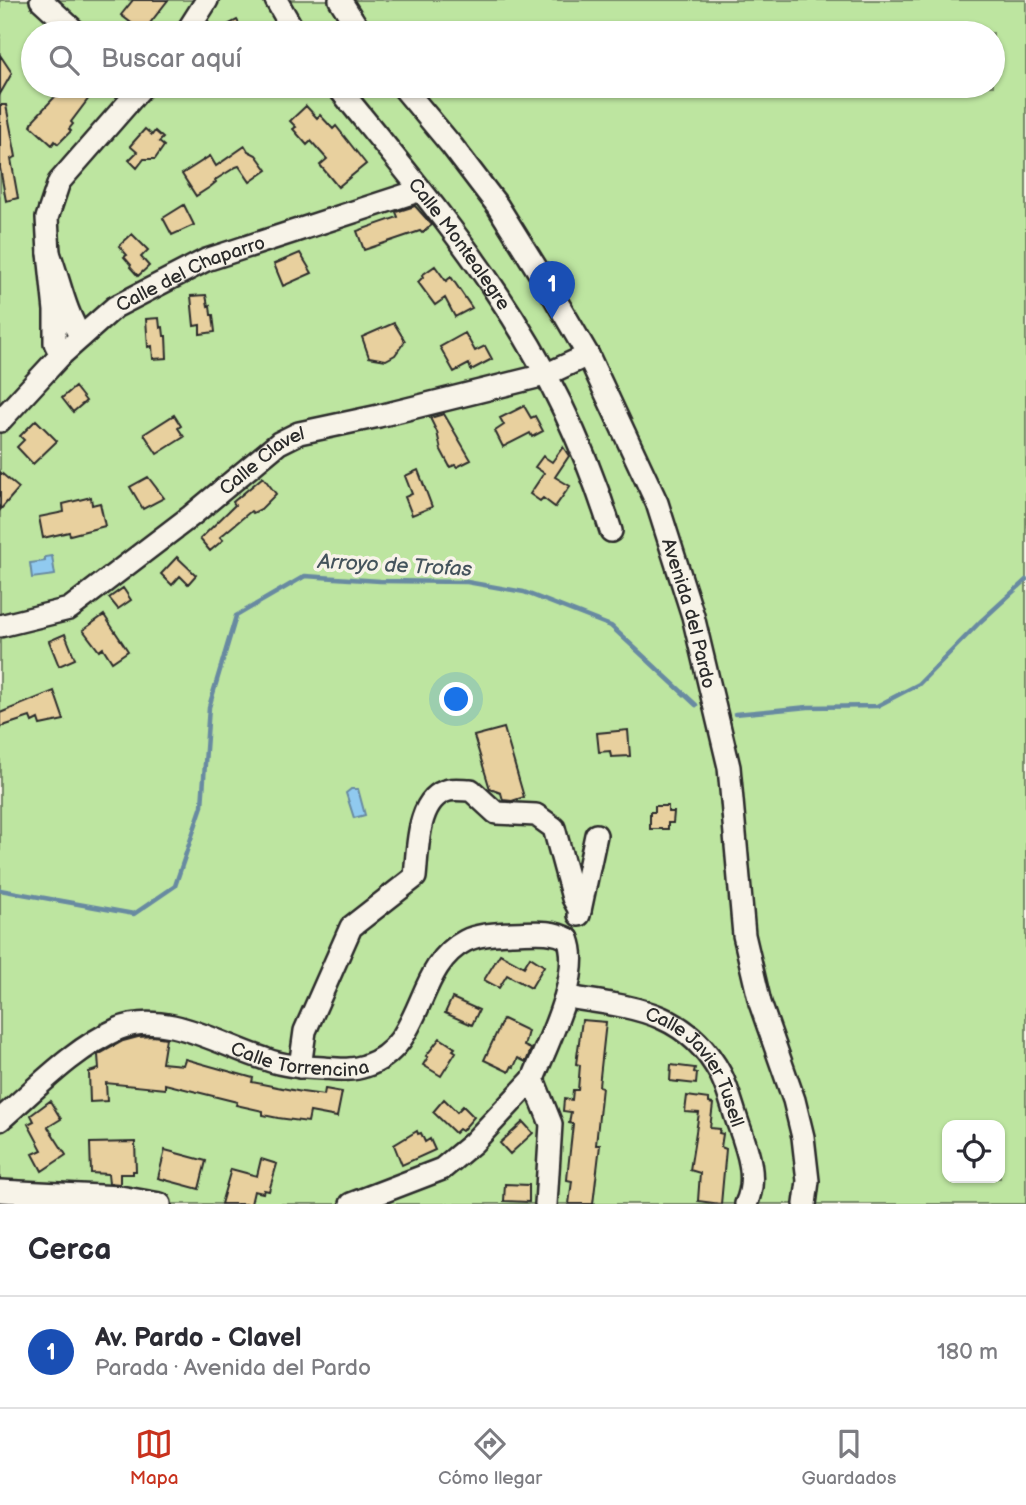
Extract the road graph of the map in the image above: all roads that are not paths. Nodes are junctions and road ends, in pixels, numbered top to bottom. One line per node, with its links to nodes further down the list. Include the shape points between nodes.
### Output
1 (41, 0): 5 (street)
2 (207, 0): 6 (street)
3 (276, 0): 7 (street)
4 (340, 0): 8 (street)
5 (64, 21)
6 (194, 21)
7 (288, 21)
8 (353, 21)
9 (129, 98): 13 (street, via 59,182 47,218)
10 (347, 98): 12 (street, Calle Montealegre)
11 (412, 98): 14 (street, Avenida del Pardo, via 497,205)
12 (421, 190): 15 (street, Calle del Chaparro, via 206,260 115,307); 18 (street, Calle Montealegre)
13 (49, 253): 15 (street, via 68,317); 16 (street, via 55,344)
14 (565, 316): 17 (street, Avenida del Pardo); 18 (street, via 568,345)
15 (81, 337): 16 (street, Calle del Chaparro)
16 (61, 355): 20 (street, Calle del Chaparro)
17 (588, 355): 18 (street, Calle Clavel); 19 (street, Avenida del Pardo)
18 (553, 371): 19 (street, via 584,378); 21 (street, Calle Montealegre); 22 (street, Calle Clavel, via 299,433 279,443 69,609)
19 (616, 412): 35 (street, Avenida del Pardo, via 657,503 693,616 729,767 744,935 760,1003 803,1137 808,1181)
20 (0, 421)
21 (611, 531)
22 (0, 625)
23 (596, 835): 24 (street)
24 (580, 911): 25 (street); 27 (street, via 554,828 536,815 496,813 471,790 447,790 434,798 422,816 415,877 351,928 305,1031)
25 (568, 939): 26 (street, via 572,958); 27 (street, Calle Torrencina, via 544,932 483,935 466,941 439,965 405,1034 379,1060 346,1070)
26 (567, 997): 28 (street); 34 (street, Calle Javier Tusell, via 643,1010 698,1042 721,1076 749,1153 752,1177)
27 (300, 1066): 29 (street, Calle Torrencina, via 268,1061 174,1026 150,1022 119,1029 77,1054)
28 (533, 1079): 32 (street, via 442,1169); 33 (street, via 551,1124)
29 (0, 1120)
30 (0, 1191): 31 (street, via 120,1197)
31 (160, 1204)
32 (351, 1204)
33 (546, 1204)
34 (746, 1204)
35 (805, 1204)

